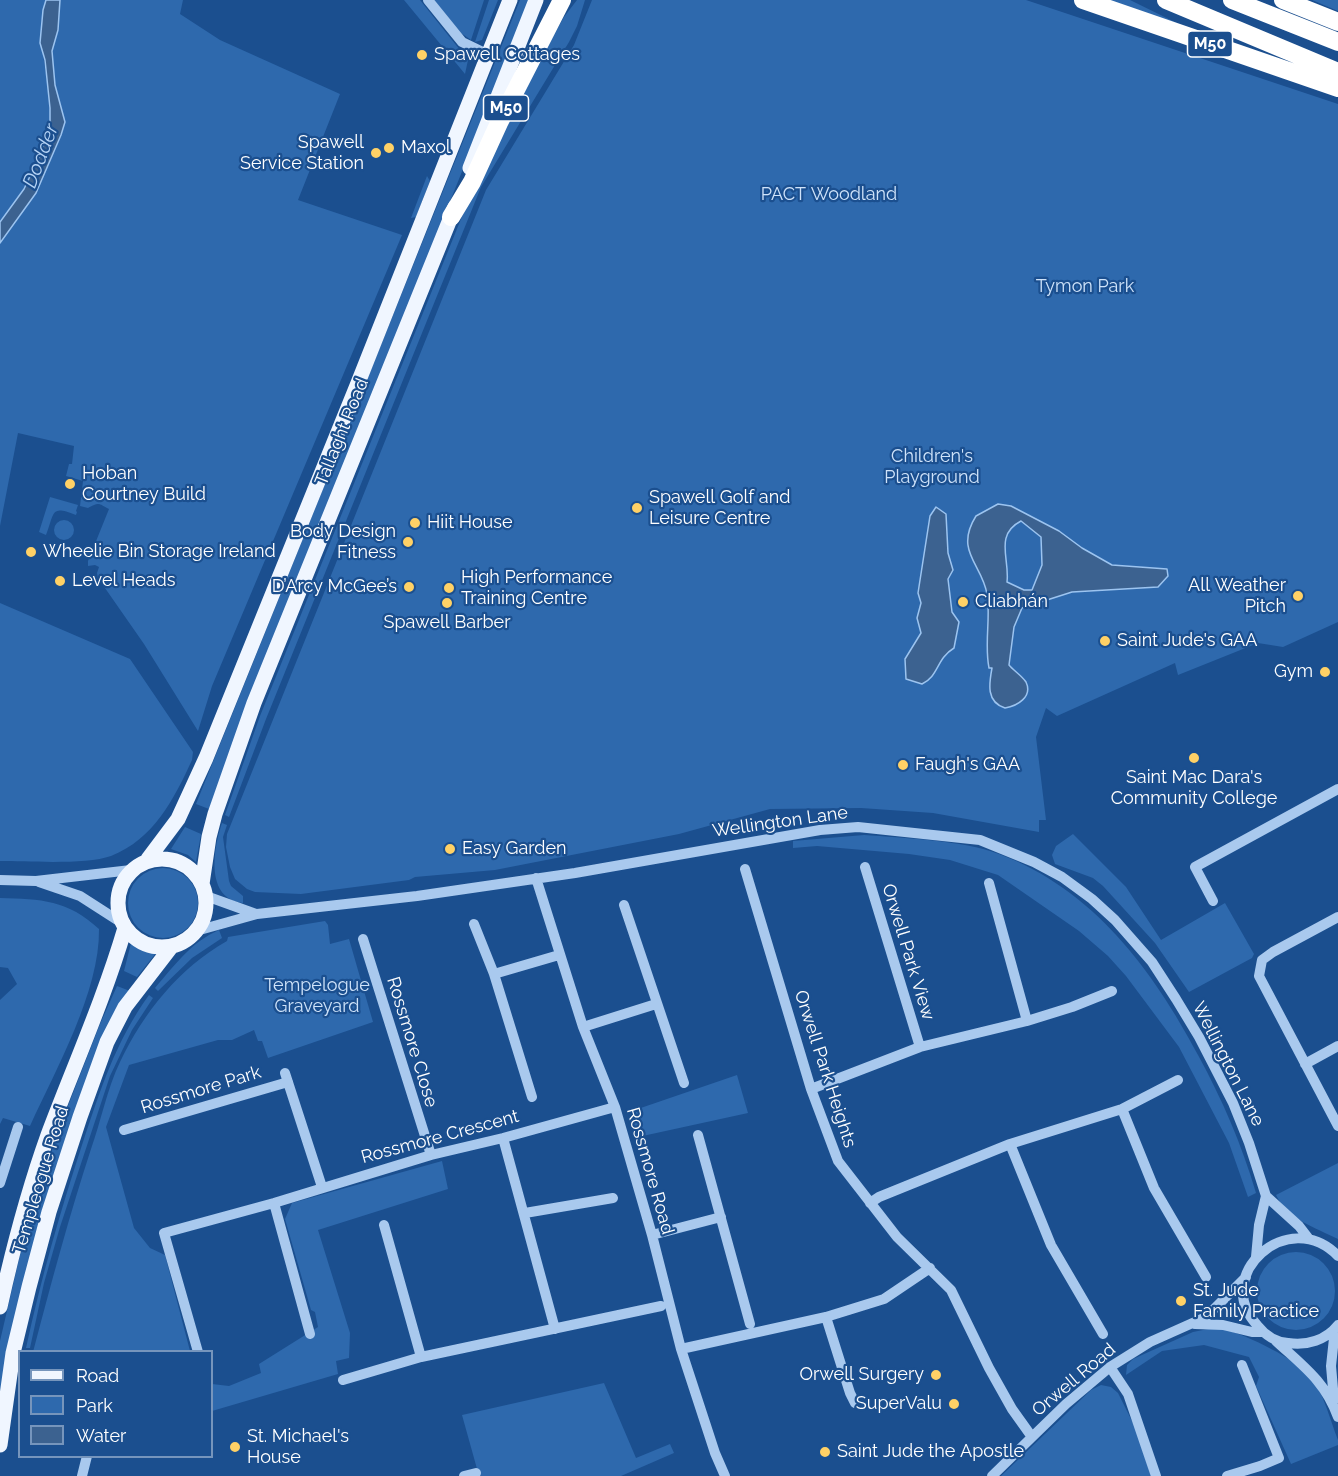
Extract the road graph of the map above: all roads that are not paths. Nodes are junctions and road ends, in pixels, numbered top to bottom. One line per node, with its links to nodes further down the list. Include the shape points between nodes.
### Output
1 (428, 0): 12 (street, via 462,42)
2 (510, 0): 12 (main road, Tallaght Road)
3 (536, 0): 15 (main road, Tallaght Road)
4 (562, 0): 15 (highway, M50)
5 (1083, 0): 14 (highway, M50)
6 (1166, 0): 13 (highway, M50)
7 (1232, 0): 11 (highway)
8 (1258, 0): 11 (highway)
9 (1283, 0): 10 (highway)
10 (1338, 22)
11 (1338, 42)
12 (489, 55): 17 (main road, Tallaght Road, via 207,758 178,819)
13 (1338, 72)
14 (1338, 88)
15 (451, 217): 25 (main road, Tallaght Road, via 254,703 215,814)
16 (1338, 789): 26 (street, via 1195,867)
17 (148, 859): 20 (main road); 25 (main road, via 180,862 195,873)
18 (865, 867): 42 (street, Orwell Park View)
19 (746, 869): 46 (street, Orwell Park Heights)
20 (131, 870): 23 (street); 31 (main road, via 117,900)
21 (536, 878): 28 (street, Wellington Lane); 35 (street, Rossmore Road); 59 (street, Wellington Lane, via 747,841 858,827 980,840 1009,850 1062,877 1092,900 1152,962 1199,1037 1233,1103)
22 (0, 880): 23 (street)
23 (36, 881): 31 (street, via 80,896)
24 (989, 883): 39 (street)
25 (204, 890): 28 (street, Wellington Lane); 32 (main road, via 205,911)
26 (1213, 901)
27 (624, 905): 38 (street)
28 (257, 914): 32 (street, Wellington Lane)
29 (1338, 917): 43 (street, via 1262,960 1259,976)
30 (474, 924): 36 (street)
31 (123, 926): 34 (main road, via 146,944); 70 (main road, Templeogue Road, via 113,970)
32 (196, 931): 34 (main road)
33 (363, 939): 56 (street, Rossmore Close)
34 (172, 946): 96 (main road, Templeogue Road, via 126,1007 107,1042 84,1105 29,1287 13,1353)
35 (559, 955): 36 (street); 40 (street, Rossmore Road)
36 (494, 974): 47 (street)
37 (1112, 991): 39 (street, Orwell Park View)
38 (656, 1004): 40 (street); 45 (street)
39 (1027, 1021): 42 (street, Orwell Park View)
40 (583, 1027): 48 (street, Rossmore Road)
41 (1338, 1046): 43 (street)
42 (920, 1047): 46 (street, Orwell Park View)
43 (1305, 1064): 50 (street)
44 (1178, 1080): 49 (street)
45 (684, 1083)
46 (811, 1089): 62 (street, Orwell Park Heights, via 838,1161)
47 (532, 1097)
48 (615, 1107): 54 (street, Rossmore Crescent); 66 (street, Rossmore Road)
49 (1122, 1109): 55 (street); 74 (street, via 1154,1188)
50 (1338, 1126)
51 (18, 1127): 57 (street)
52 (124, 1130): 58 (street, Rossmore Park, via 286,1077)
53 (698, 1135): 64 (street)
54 (503, 1138): 56 (street, Rossmore Crescent); 63 (street)
55 (1010, 1144): 62 (street); 85 (street, via 1051,1245)
56 (430, 1155): 58 (street, Rossmore Crescent)
57 (0, 1183)
58 (322, 1187): 61 (street, Rossmore Crescent)
59 (1266, 1196): 67 (street, Wellington Lane); 71 (street)
60 (613, 1198): 63 (street)
61 (274, 1203): 84 (street); 88 (street, Rossmore Crescent, via 164,1233)
62 (870, 1203): 73 (street, Orwell Park Heights, via 897,1237)
63 (525, 1213): 82 (street)
64 (721, 1217): 66 (street); 79 (street)
65 (384, 1225): 89 (street)
66 (652, 1235): 87 (street, Rossmore Road)
67 (1309, 1239): 68 (street); 71 (street, via 1280,1240)
68 (1323, 1244): 69 (street); 72 (street)
69 (1338, 1248)
70 (5, 1256): 77 (main road, Templeogue Road)
71 (1256, 1257): 75 (street)
72 (1338, 1257)
73 (930, 1268): 78 (street, via 884,1299); 95 (street, Orwell Park Heights, via 951,1290 989,1368)
74 (1206, 1277)
75 (1246, 1277): 80 (street, Orwell Road, via 1206,1317); 83 (street, via 1245,1303)
76 (661, 1306): 82 (street)
77 (0, 1307)
78 (826, 1317): 87 (street); 93 (street)
79 (750, 1324)
80 (1189, 1324): 83 (street, Orwell Road); 91 (street, Orwell Road)
81 (1337, 1327): 86 (street, via 1308,1344); 94 (street, via 1331,1366)
82 (555, 1329): 89 (street)
83 (1263, 1332): 86 (street)
84 (310, 1334)
85 (1103, 1334)
86 (1273, 1339): 94 (street, via 1309,1369 1325,1388)
87 (681, 1349): 102 (street, Rossmore Road)
88 (197, 1350)
89 (421, 1357): 92 (street)
90 (1242, 1365): 98 (street, via 1279,1458)
91 (1110, 1367): 95 (street, Orwell Road); 104 (street, via 1128,1394)
92 (343, 1380)
93 (855, 1403)
94 (1336, 1412)
95 (1032, 1437): 103 (street, Orwell Road)
96 (0, 1445)
97 (86, 1458): 100 (street)
98 (1263, 1471): 105 (street)
99 (476, 1473): 101 (street)
100 (82, 1476)
101 (464, 1476)
102 (725, 1476)
103 (992, 1476)
104 (1156, 1476)
105 (1227, 1476)

